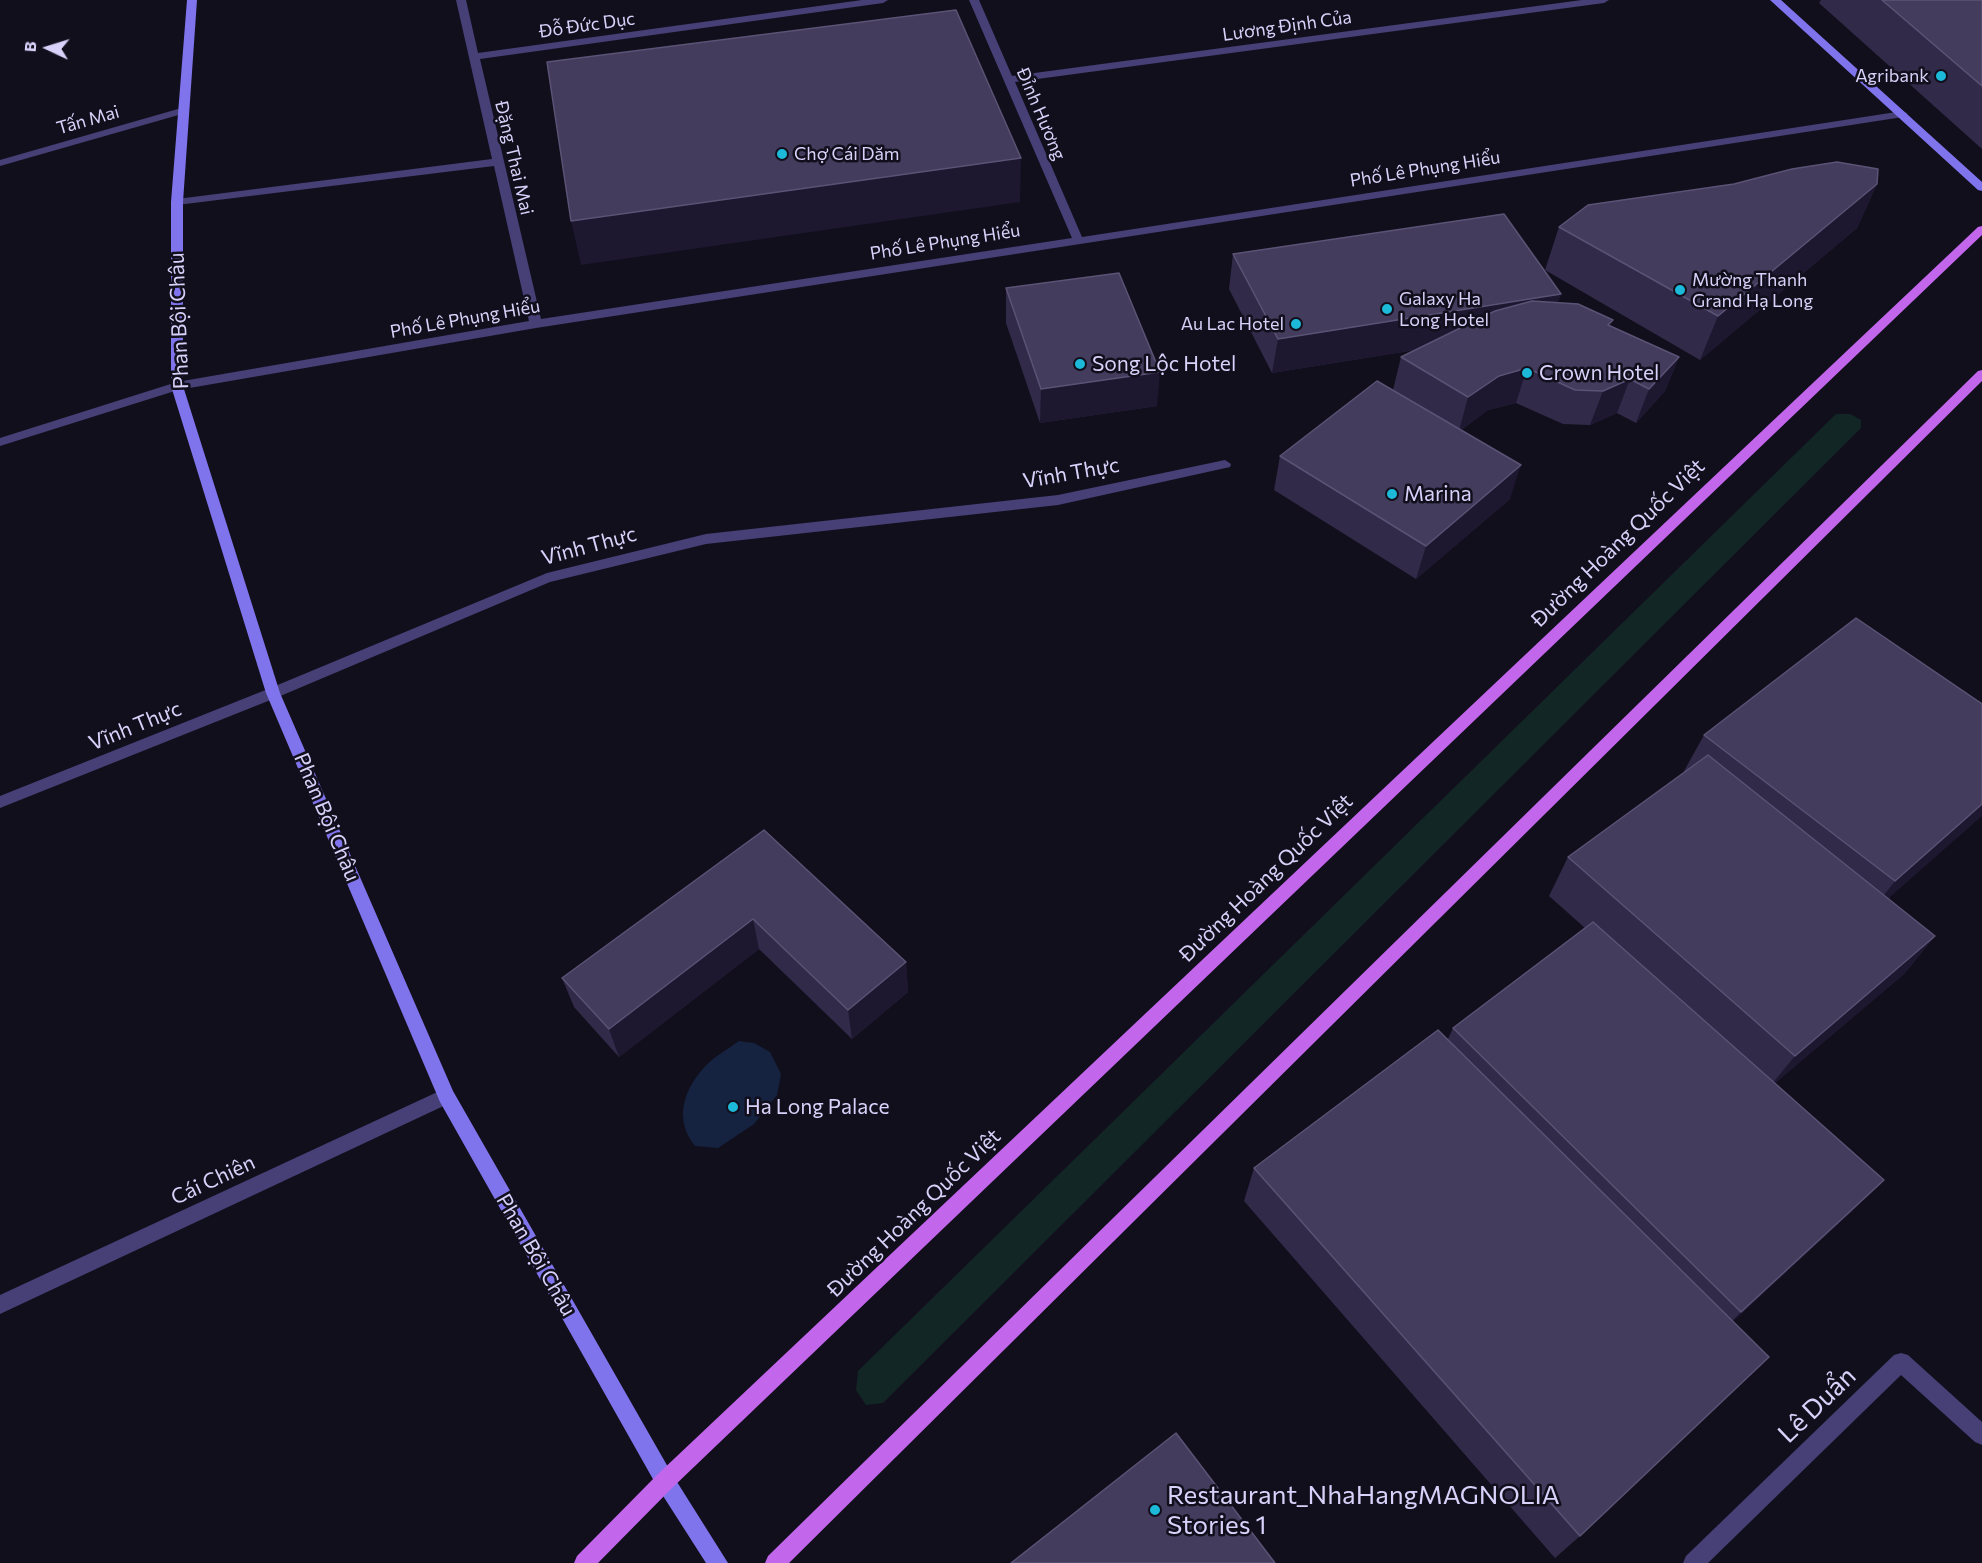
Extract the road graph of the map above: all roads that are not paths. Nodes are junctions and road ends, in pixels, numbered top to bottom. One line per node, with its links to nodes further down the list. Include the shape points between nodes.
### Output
1 (192, 0): 9 (street, Phan Bội Châu)
2 (460, 0): 7 (street, Đặng Thai Mai)
3 (883, 0): 7 (street, Đỗ Đức Dục)
4 (974, 0): 8 (street, Đỉnh Hương)
5 (1604, 0): 8 (street, Lương Định Của)
6 (1774, 0): 10 (street)
7 (474, 57): 11 (street, Đặng Thai Mai)
8 (1009, 80): 16 (street, Đỉnh Hương)
9 (185, 110): 12 (street, Tấn Mai); 14 (street, Phan Bội Châu)
10 (1903, 114): 13 (street); 16 (street, Phố Lê Phụng Hiểu)
11 (498, 162): 14 (street); 17 (street, Đặng Thai Mai)
12 (0, 163)
13 (1982, 188)
14 (177, 202): 19 (street, Phan Bội Châu)
15 (1982, 229): 27 (main road, Đường Hoàng Quốc Việt)
16 (1078, 240): 17 (street, Phố Lê Phụng Hiểu)
17 (536, 324): 19 (street, Phố Lê Phụng Hiểu)
18 (1982, 374): 30 (main road)
19 (177, 386): 20 (street, Phố Lê Phụng Hiểu); 22 (street, Phan Bội Châu)
20 (0, 442)
21 (1225, 464): 22 (street, Vĩnh Thực, via 1058,500 706,539 547,578)
22 (273, 693): 23 (street, Vĩnh Thực); 24 (street, Phan Bội Châu)
23 (0, 802)
24 (446, 1096): 25 (street, Cái Chiên); 27 (street, Phan Bội Châu)
25 (0, 1305)
26 (1982, 1435): 31 (street, Lê Duẩn, via 1900,1362)
27 (664, 1481): 28 (main road, Đường Hoàng Quốc Việt); 29 (street, Phan Bội Châu)
28 (584, 1563)
29 (718, 1563)
30 (775, 1563)
31 (1693, 1563)

